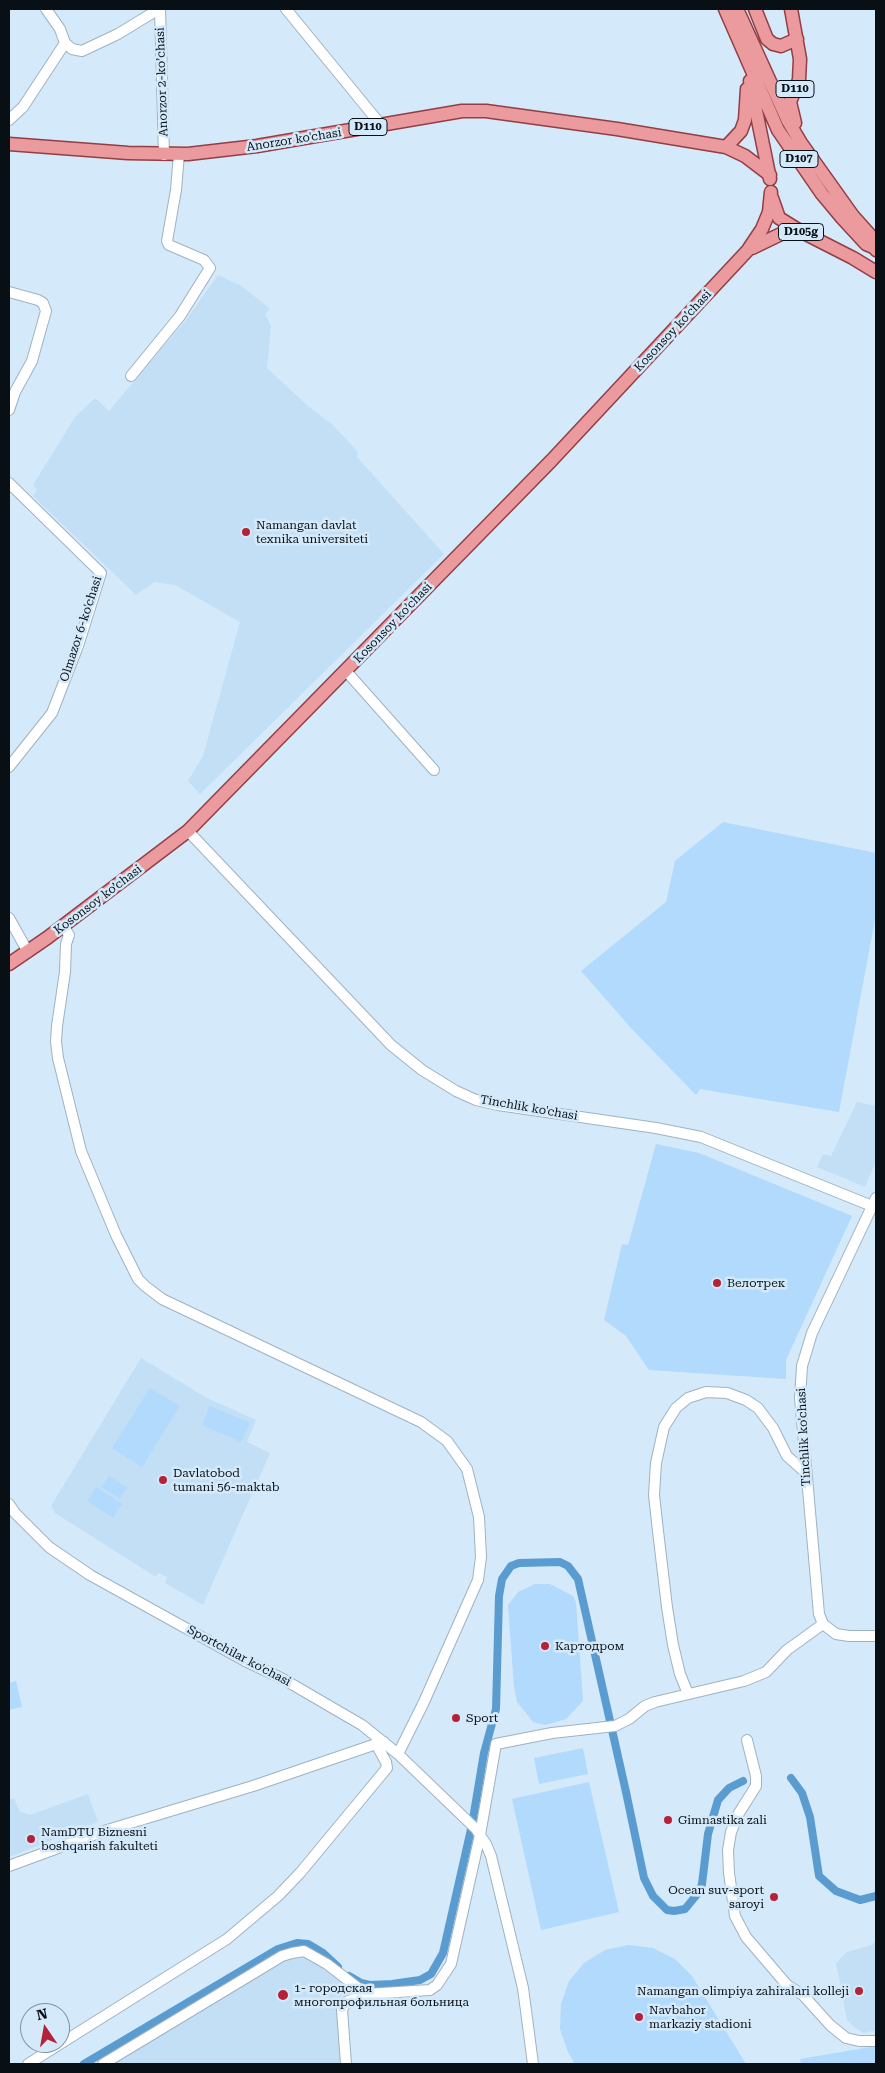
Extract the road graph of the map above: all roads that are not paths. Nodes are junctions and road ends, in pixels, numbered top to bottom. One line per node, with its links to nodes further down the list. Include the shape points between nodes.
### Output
1 (46, 9): 9 (street)
2 (159, 9): 9 (street, via 82,51); 17 (street, Аnorzor 2-koʼchasi)
3 (286, 9): 12 (street)
4 (725, 9): 10 (main road, D107)
5 (737, 9): 14 (main road, D107)
6 (755, 9): 8 (main road, via 767,39 773,44 781,46)
7 (791, 9): 8 (main road, D110)
8 (797, 39): 14 (main road, D110, via 799,80 790,102)
9 (65, 43): 11 (street, via 23,107)
10 (746, 56): 16 (main road, via 745,120 741,131); 19 (main road); 22 (main road, D107, via 778,130 822,194)
11 (9, 118): 13 (street)
12 (381, 125): 16 (main road, Anorzor ko'chasi / D110, via 462,111 486,111); 18 (main road, Anorzor ko'chasi / D110, via 257,146)
13 (9, 131)
14 (799, 139): 22 (main road, D107)
15 (9, 144): 17 (main road, Anorzor ko'chasi / D110)
16 (726, 147): 19 (main road, D110, via 745,156)
17 (164, 154): 18 (main road, Anorzor ko'chasi / D110)
18 (179, 154): 27 (street, via 167,241 169,245 204,260 210,268 180,316)
19 (770, 175): 20 (main road)
20 (771, 192): 21 (main road, via 779,218); 23 (main road, D105g, via 769,212 762,230)
21 (800, 231): 23 (main road, D105g, via 783,232); 24 (main road, D105g)
22 (872, 246): 24 (main road)
23 (748, 250): 31 (main road, Kosonsoy ko’chasi / D105g, via 551,461)
24 (853, 258): 25 (main road, D105g)
25 (876, 272)
26 (9, 292): 28 (street, via 38,300 46,308 32,361)
27 (132, 376)
28 (13, 387): 29 (street)
29 (9, 410)
30 (9, 483): 32 (street, Olmazor 6-ko'chasi, via 101,573 52,713)
31 (346, 671): 33 (street); 34 (main road, Kosonsoy ko’chasi / D105g)
32 (9, 767)
33 (434, 770)
34 (188, 831): 36 (main road, Kosonsoy ko’chasi / D105g); 39 (street, Tinchlik ko'chasi, via 391,1045 456,1091 498,1105 701,1137)
35 (9, 918): 37 (street)
36 (63, 925): 37 (main road, Kosonsoy ko’chasi / D105g); 47 (street, via 69,935 57,1034 58,1058 81,1151 138,1279 162,1299 422,1422 447,1441 467,1469 479,1517 481,1557 478,1580)
37 (28, 952): 38 (main road, Kosonsoy ko’chasi / D105g)
38 (9, 964)
39 (874, 1202): 40 (street, Tinchlik ko'chasi, via 812,1332 802,1366 800,1398)
40 (805, 1472): 42 (street, Tinchlik ko'chasi, via 819,1614); 44 (street, via 787,1456 758,1408 727,1393 706,1392 688,1398 676,1408 664,1427 656,1463 654,1495 672,1636)
41 (9, 1504): 46 (street, Sportchilar ko'chasi, via 49,1547 90,1575 172,1625 283,1679 362,1725)
42 (823, 1624): 43 (street, via 836,1634); 44 (street, via 787,1650 766,1672 744,1681)
43 (876, 1636)
44 (688, 1694): 48 (street, via 645,1706 620,1724 496,1744)
45 (747, 1740): 51 (street, via 756,1786 731,1832 728,1865 735,1916 746,1937 786,1985 803,1994 830,2025 846,2038)
46 (380, 1743): 47 (street, Sportchilar ko'chasi); 49 (street, via 104,1831); 52 (street, via 387,1768 278,1896 227,1939)
47 (398, 1754): 48 (street, Sportchilar ko'chasi)
48 (478, 1832): 50 (street, via 451,1964 437,1985 430,1990); 55 (street, Sportchilar ko'chasi, via 492,1856 516,1957)
49 (9, 1866)
50 (366, 1994): 53 (street, via 304,1951 292,1953); 54 (street, via 346,2002 342,2010)
51 (876, 2041)
52 (28, 2064)
53 (103, 2064)
54 (346, 2064)
55 (533, 2064)

